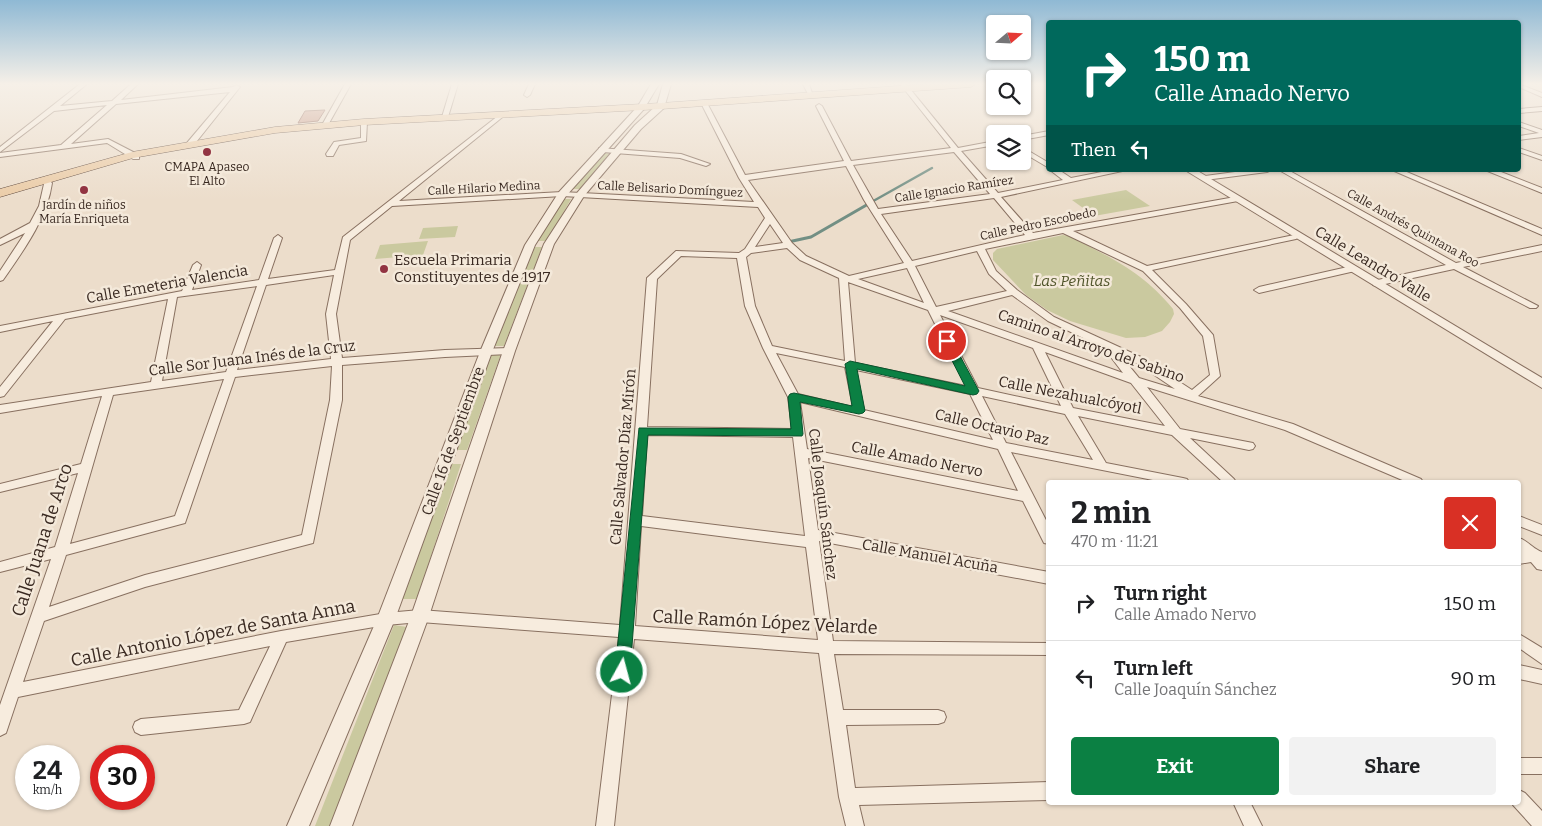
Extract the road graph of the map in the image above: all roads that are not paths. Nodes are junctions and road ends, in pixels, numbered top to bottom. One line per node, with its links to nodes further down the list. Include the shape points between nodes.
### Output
1 (364, 122): 26 (street, via 364,140 336,143)
2 (35, 123): 22 (street)
3 (91, 123): 21 (street)
4 (208, 123): 19 (street)
5 (357, 123): 12 (main road)
6 (492, 123): 52 (street)
7 (633, 123): 14 (street, Calle 16 de Septiembre)
8 (636, 123): 14 (street, Calle 16 de Septiembre)
9 (714, 123): 41 (street)
10 (828, 123): 31 (street)
11 (934, 123): 23 (street)
12 (325, 125): 19 (main road)
13 (1521, 125): 16 (street)
14 (631, 126): 24 (street, Calle 16 de Septiembre)
15 (1046, 134): 17 (street)
16 (1542, 134): 18 (street)
17 (1031, 137)
18 (1521, 138)
19 (190, 144): 29 (main road)
20 (986, 145): 23 (street)
21 (64, 146): 27 (street); 29 (street, via 108,141)
22 (0, 150)
23 (956, 150): 31 (street); 49 (street)
24 (609, 151): 32 (street, via 681,156); 47 (street, Calle 16 de Septiembre); 48 (street, Calle 16 de Septiembre)
25 (1521, 151): 30 (street)
26 (330, 154)
27 (0, 155)
28 (1031, 155): 33 (street)
29 (134, 156): 43 (main road)
30 (1542, 158)
31 (849, 163): 41 (street); 54 (street)
32 (706, 164)
33 (1046, 164)
34 (1057, 172): 44 (street)
35 (1108, 172): 44 (street, Calle Ignacio Ramírez)
36 (1194, 172): 42 (street, Calle Leandro Valle)
37 (1250, 172): 42 (street)
38 (1287, 172): 71 (street, Calle Andrés Quintana Roo)
39 (1401, 172): 58 (street)
40 (1494, 172): 45 (street)
41 (743, 178): 53 (street)
42 (1204, 178): 51 (street, Calle Leandro Valle)
43 (46, 181): 46 (main road); 50 (main road); 56 (street, via 48,190)
44 (1070, 181): 49 (street, Calle Ignacio Ramírez)
45 (1542, 191)
46 (0, 193)
47 (562, 194): 48 (street, Calle Hilario Medina); 52 (street, Calle Hilario Medina); 64 (street, Calle 16 de Septiembre)
48 (580, 194): 53 (street, Calle Belisario Domínguez); 63 (street, Calle 16 de Septiembre)
49 (996, 196): 54 (street, Calle Ignacio Ramírez); 59 (street)
50 (0, 198)
51 (1235, 199): 57 (street, Calle Pedro Escobedo); 60 (street, Calle Leandro Valle)
52 (389, 204): 74 (street, via 346,239)
53 (760, 205): 55 (street)
54 (872, 206): 70 (street)
55 (770, 217): 65 (street, Camino al Arroyo del Sabino); 68 (street)
56 (34, 224): 62 (street); 75 (street)
57 (1064, 230): 59 (street, Calle Pedro Escobedo); 72 (street)
58 (1542, 232)
59 (1031, 236): 67 (street, Calle Pedro Escobedo)
60 (1296, 236): 72 (street); 73 (street, Calle Leandro Valle)
61 (278, 238): 77 (street)
62 (0, 242)
63 (549, 244): 64 (street); 90 (street, Calle 16 de Septiembre)
64 (530, 245): 91 (street, Calle 16 de Septiembre)
65 (788, 245): 68 (street, Calle Salvador Díaz Mirón); 76 (street, Camino al Arroyo del Sabino, via 803,258)
66 (1542, 248): 71 (street)
67 (980, 249): 70 (street, Calle Pedro Escobedo); 80 (street, via 992,272)
68 (745, 253): 89 (street, Calle Joaquín Sánchez, via 750,306); 106 (street, Calle Salvador Díaz Mirón, via 679,253 652,278)
69 (197, 265): 81 (street)
70 (910, 265): 76 (street, Calle Pedro Escobedo); 84 (street)
71 (1454, 266): 78 (street); 83 (street, Calle Andrés Quintana Roo)
72 (1146, 269): 102 (street, via 1208,335 1215,376)
73 (1352, 269): 78 (street, Calle Leandro Valle); 79 (street)
74 (339, 272): 77 (street, Calle Emeteria Valencia); 92 (street, via 331,314)
75 (0, 278)
76 (845, 278): 84 (street, Camino al Arroyo del Sabino); 93 (street)
77 (262, 282): 81 (street, Calle Emeteria Valencia); 94 (street)
78 (1376, 283): 97 (street, Calle Leandro Valle)
79 (1259, 290)
80 (1014, 292): 84 (street); 88 (street, via 1052,318)
81 (186, 293): 82 (street, Calle Emeteria Valencia)
82 (173, 296): 85 (street, Calle Emeteria Valencia); 96 (street)
83 (1533, 306)
84 (934, 308): 87 (street, Camino al Arroyo del Sabino); 99 (street)
85 (62, 317): 86 (street, Calle Emeteria Valencia); 100 (street)
86 (0, 329)
87 (1037, 346): 95 (street, Camino al Arroyo del Sabino); 105 (street)
88 (1108, 346): 95 (street); 102 (street, via 1139,360)
89 (768, 348): 93 (street, Calle Nezahualcóyotl); 101 (street, Calle Joaquín Sánchez)
90 (509, 351): 91 (street, Calle Sor Juana Inés de la Cruz); 113 (street, Calle 16 de Septiembre)
91 (486, 352): 92 (street, Calle Sor Juana Inés de la Cruz); 112 (street, Calle 16 de Septiembre)
92 (337, 362): 94 (street, Calle Sor Juana Inés de la Cruz); 133 (street, via 336,400 308,539 145,581)
93 (850, 364): 99 (street, Calle Nezahualcóyotl); 104 (street)
94 (230, 374): 96 (street, Calle Sor Juana Inés de la Cruz); 127 (street, via 180,520)
95 (1134, 380): 102 (street, Camino al Arroyo del Sabino); 107 (street)
96 (156, 383): 98 (street, Calle Sor Juana Inés de la Cruz)
97 (1542, 384)
98 (109, 391): 103 (street, Calle Sor Juana Inés de la Cruz); 115 (street, Calle Juana de Arco)
99 (973, 391): 105 (street, Calle Nezahualcóyotl); 109 (street)
100 (0, 394)
101 (794, 397): 104 (street, Calle Octavio Paz); 108 (street, Calle Joaquín Sánchez)
102 (1191, 397): 118 (street, Camino al Arroyo del Sabino, via 1289,428)
103 (0, 409)
104 (859, 411): 109 (street, Calle Octavio Paz)
105 (1069, 411): 107 (street, Calle Nezahualcóyotl); 114 (street)
106 (643, 431): 108 (street); 121 (street, Calle Salvador Díaz Mirón)
107 (1176, 432): 110 (street, Calle Nezahualcóyotl); 117 (street)
108 (797, 434): 111 (street, Calle Joaquín Sánchez)
109 (1001, 446): 114 (street, Calle Octavio Paz); 120 (street)
110 (1249, 446)
111 (800, 452): 120 (street, Calle Amado Nervo); 125 (street, Calle Joaquín Sánchez)
112 (447, 460): 113 (street); 134 (street, Calle 16 de Septiembre)
113 (474, 460): 132 (street, Calle 16 de Septiembre)
114 (1103, 467): 116 (street, Calle Octavio Paz)
115 (85, 468): 119 (street); 127 (street, Calle Juana de Arco)
116 (1172, 480)
117 (1228, 480)
118 (1398, 480)
119 (0, 488)
120 (1027, 497): 124 (street)
121 (634, 520): 125 (street, Calle Manuel Acuña); 135 (street, Calle Salvador Díaz Mirón)
122 (1521, 522): 123 (street)
123 (1542, 530)
124 (1046, 533)
125 (811, 538): 131 (street, Calle Manuel Acuña); 138 (street, Calle Joaquín Sánchez)
126 (1521, 545): 129 (street)
127 (61, 550): 130 (street); 133 (street, Calle Juana de Arco)
128 (1521, 559): 129 (street)
129 (1539, 559)
130 (0, 567)
131 (1046, 577)
132 (420, 616): 134 (street, Calle Antonio López de Santa Anna); 135 (street, Calle Ramón López Velarde); 156 (street, Calle 16 de Septiembre)
133 (37, 617): 143 (street, Calle Juana de Arco)
134 (386, 619): 136 (street, Calle Antonio López de Santa Anna); 155 (street, Calle 16 de Septiembre)
135 (627, 634): 138 (street, Calle Ramón López Velarde); 157 (street, Calle Salvador Díaz Mirón)
136 (281, 637): 143 (street, Calle Antonio López de Santa Anna); 146 (street, via 244,718)
137 (1521, 641): 140 (street)
138 (826, 647): 139 (street, Calle Ramón López Velarde); 145 (street, Calle Joaquín Sánchez)
139 (1046, 649)
140 (1542, 657)
141 (1521, 672): 142 (street)
142 (1542, 677)
143 (14, 691): 147 (street, Calle Juana de Arco)
144 (938, 717): 145 (street)
145 (836, 718): 151 (street, Calle Joaquín Sánchez)
146 (141, 727)
147 (0, 728)
148 (1521, 766): 149 (street)
149 (1542, 766)
150 (1046, 791): 151 (street)
151 (848, 797): 158 (street, Calle Joaquín Sánchez)
152 (1521, 801): 154 (street)
153 (1242, 805): 159 (street)
154 (1542, 824)
155 (298, 826)
156 (341, 826)
157 (605, 826)
158 (855, 826)
159 (1253, 826)

